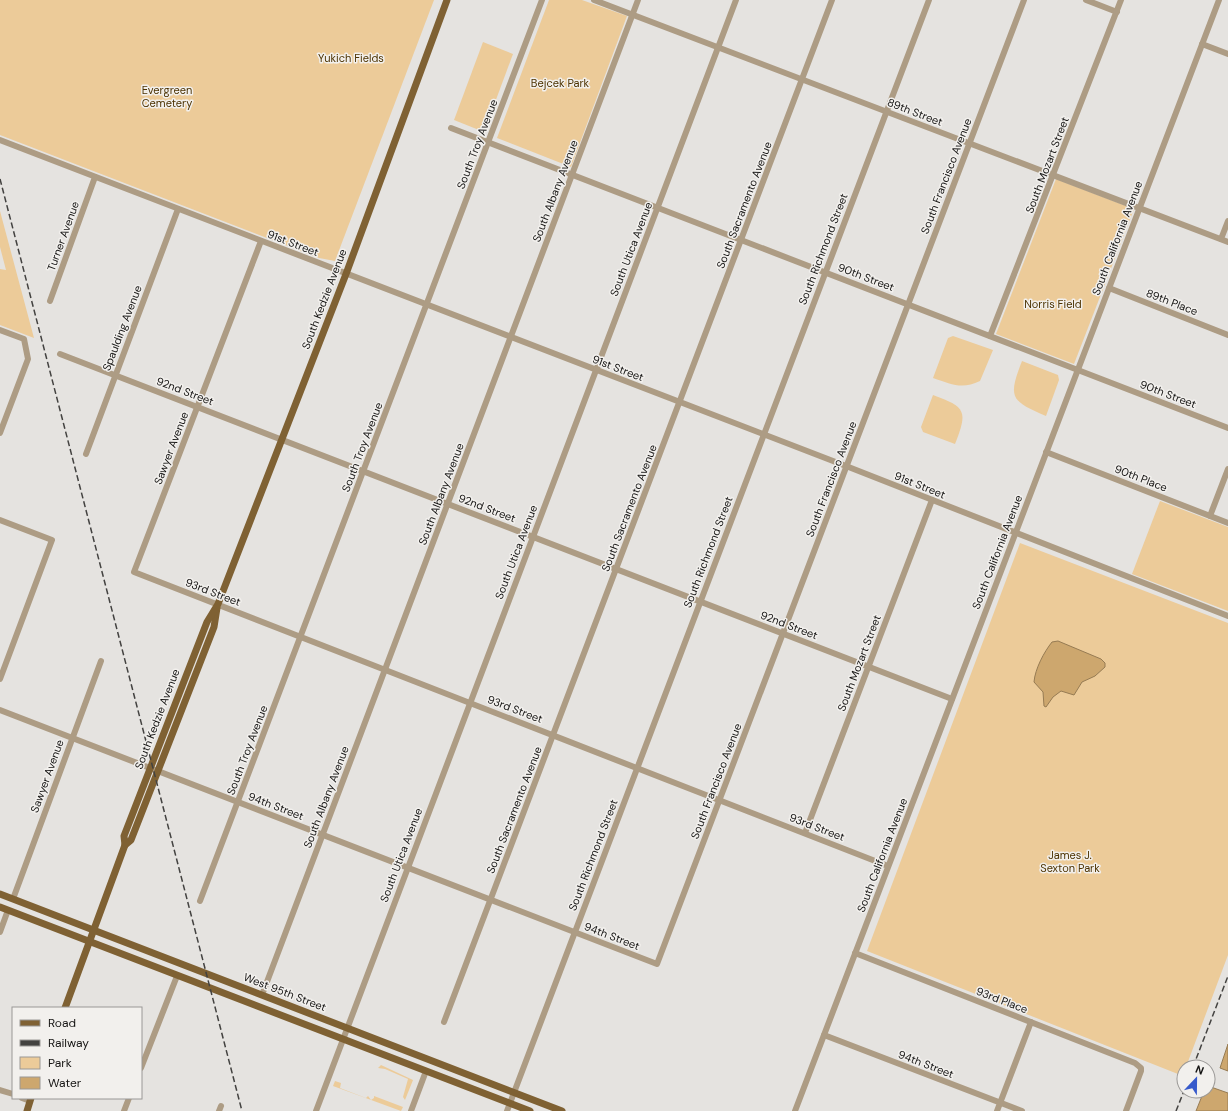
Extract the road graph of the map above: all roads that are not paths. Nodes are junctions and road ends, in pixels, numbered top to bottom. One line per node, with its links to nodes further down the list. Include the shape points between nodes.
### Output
1 (448, 0): 35 (main road, South Kedzie Avenue)
2 (542, 0): 21 (street, South Troy Avenue)
3 (594, 0): 13 (street, 89th Street)
4 (638, 0): 13 (street, South Albany Avenue)
5 (736, 0): 15 (street, South Utica Avenue)
6 (832, 0): 17 (street, South Sacramento Avenue)
7 (929, 0): 18 (street, South Richmond Street)
8 (1024, 0): 22 (street, South Francisco Avenue)
9 (1086, 0): 12 (street)
10 (1121, 0): 12 (street, South Mozart Street)
11 (1219, 0): 14 (street, South California Avenue)
12 (1117, 12): 24 (street, South Mozart Street)
13 (633, 15): 15 (street, 89th Street); 23 (street, South Albany Avenue)
14 (1202, 44): 16 (street); 27 (street, South California Avenue)
15 (718, 47): 17 (street, 89th Street); 26 (street, South Utica Avenue)
16 (1228, 54)
17 (802, 79): 18 (street, 89th Street); 31 (street, South Sacramento Avenue)
18 (886, 111): 22 (street, 89th Street); 34 (street, South Richmond Street)
19 (452, 128): 21 (street, 90th Street)
20 (0, 140): 25 (street, 91st Street)
21 (488, 142): 23 (street, 90th Street); 39 (street, South Troy Avenue)
22 (970, 143): 24 (street, 89th Street); 38 (street, South Francisco Avenue)
23 (572, 174): 26 (street, 90th Street); 43 (street, South Albany Avenue)
24 (1053, 175): 27 (street, 89th Street); 42 (street, South Mozart Street)
25 (95, 178): 28 (street, 91st Street); 37 (street, Turner Avenue)
26 (658, 207): 31 (street, 90th Street); 45 (street, South Utica Avenue)
27 (1139, 208): 30 (street, 89th Street); 36 (street, South California Avenue)
28 (178, 209): 32 (street, 91st Street); 47 (street, Spaulding Avenue)
29 (1228, 221): 30 (street)
30 (1221, 239): 33 (street, 89th Street)
31 (741, 240): 34 (street, 90th Street); 48 (street, South Sacramento Avenue)
32 (261, 241): 35 (street, 91st Street); 49 (street, Sawyer Avenue)
33 (1228, 242)
34 (825, 272): 38 (street, 90th Street); 52 (street, South Richmond Street)
35 (346, 274): 39 (street, 91st Street); 53 (main road, South Kedzie Avenue)
36 (1109, 288): 41 (street, 89th Place); 46 (street, South California Avenue)
37 (50, 301)
38 (908, 304): 42 (street, 90th Street); 56 (street, South Francisco Avenue)
39 (426, 305): 43 (street, 91st Street); 58 (street, South Troy Avenue)
40 (0, 330): 51 (street, via 24,339 28,359)
41 (1228, 335)
42 (990, 336): 46 (street, 90th Street)
43 (511, 337): 45 (street, 91st Street); 60 (street, South Albany Avenue)
44 (60, 354): 47 (street, 92nd Street)
45 (596, 370): 48 (street, 91st Street); 65 (street, South Utica Avenue)
46 (1077, 370): 50 (street, 90th Street); 54 (street, South California Avenue)
47 (115, 375): 49 (street, 92nd Street); 55 (street, Spaulding Avenue)
48 (679, 402): 52 (street, 91st Street); 66 (street, South Sacramento Avenue)
49 (198, 407): 53 (street, 92nd Street); 67 (street, Sawyer Avenue)
50 (1228, 428)
51 (0, 433)
52 (763, 434): 56 (street, 91st Street); 68 (street, South Richmond Street)
53 (281, 440): 58 (street, 92nd Street); 69 (main road, South Kedzie Avenue)
54 (1046, 452): 61 (street, 90th Place); 64 (street, South California Avenue)
55 (86, 454)
56 (846, 466): 59 (street, 91st Street); 71 (street, South Francisco Avenue)
57 (1228, 469): 61 (street)
58 (363, 471): 60 (street, 92nd Street); 72 (street, South Troy Avenue)
59 (932, 500): 64 (street, 91st Street); 74 (street, South Mozart Street)
60 (448, 504): 65 (street, 92nd Street); 75 (street, South Albany Avenue)
61 (1210, 516): 63 (street, 90th Place)
62 (0, 520): 76 (street, via 52,540)
63 (1228, 523)
64 (1015, 533): 70 (street, 91st Street); 77 (street, South California Avenue)
65 (533, 537): 66 (street, 92nd Street); 78 (street, South Utica Avenue)
66 (616, 569): 68 (street, 92nd Street); 80 (street, South Sacramento Avenue)
67 (134, 572): 69 (street, 93rd Street)
68 (700, 602): 71 (street, 92nd Street); 83 (street, South Richmond Street)
69 (218, 604): 72 (street, 93rd Street); 82 (main road, South Kedzie Avenue, via 207,622); 84 (main road, South Kedzie Avenue, via 214,627)
70 (1228, 616)
71 (782, 634): 74 (street, 92nd Street); 85 (street, South Francisco Avenue)
72 (301, 636): 75 (street, 93rd Street); 86 (street, South Troy Avenue)
73 (101, 661): 81 (street, Sawyer Avenue)
74 (868, 667): 77 (street, 92nd Street); 87 (street, South Mozart Street)
75 (385, 669): 78 (street, 93rd Street); 88 (street, South Albany Avenue)
76 (0, 679)
77 (952, 699): 90 (street, South California Avenue)
78 (470, 702): 80 (street, 93rd Street); 91 (street, South Utica Avenue)
79 (0, 710): 81 (street, 94th Street)
80 (553, 735): 83 (street, 93rd Street); 94 (street, South Sacramento Avenue)
81 (72, 738): 82 (street, 94th Street); 93 (street, Sawyer Avenue)
82 (150, 768): 84 (street, 94th Street); 89 (main road, South Kedzie Avenue, via 124,836)
83 (637, 768): 85 (street, 93rd Street); 100 (street, South Richmond Street)
84 (157, 771): 86 (street, 94th Street); 89 (main road, South Kedzie Avenue, via 131,840)
85 (719, 800): 87 (street, 93rd Street); 103 (street, South Francisco Avenue)
86 (238, 802): 88 (street, 94th Street); 95 (street, South Troy Avenue)
87 (805, 833): 90 (street, 93rd Street)
88 (323, 835): 91 (street, 94th Street); 105 (street, South Albany Avenue)
89 (125, 845): 98 (main road, South Kedzie Avenue)
90 (888, 866): 102 (street, South California Avenue)
91 (407, 868): 94 (street, 94th Street); 109 (street, South Utica Avenue)
92 (0, 894): 93 (main road, West 95th Street)
93 (13, 899): 98 (main road, West 95th Street)
94 (490, 900): 100 (street, 94th Street); 107 (street, South Sacramento Avenue)
95 (200, 901)
96 (0, 907): 97 (main road)
97 (8, 910): 99 (street); 101 (main road)
98 (94, 930): 101 (main road, South Kedzie Avenue); 105 (main road, West 95th Street)
99 (0, 932)
100 (574, 932): 103 (street, 94th Street); 115 (street, South Richmond Street)
101 (90, 942): 104 (main road); 106 (main road, South Kedzie Avenue)
102 (855, 953): 108 (street, 93rd Place); 110 (street, South California Avenue)
103 (657, 964)
104 (177, 976): 111 (main road); 112 (street)
105 (262, 995): 109 (main road, West 95th Street)
106 (65, 1007)
107 (444, 1022)
108 (1030, 1022): 119 (street); 131 (street, 93rd Place, via 1135,1062 1140,1068)
109 (346, 1028): 111 (street, South Utica Avenue); 115 (main road, West 95th Street)
110 (824, 1035): 119 (street, 94th Street); 128 (street, South California Avenue)
111 (342, 1040): 113 (main road); 123 (street, South Utica Avenue)
112 (142, 1065)
113 (426, 1071): 120 (main road); 124 (street)
114 (0, 1090): 116 (street)
115 (514, 1093): 120 (street, South Richmond Street); 127 (main road, West 95th Street)
116 (12, 1094)
117 (129, 1099): 122 (street)
118 (31, 1100): 121 (main road)
119 (1000, 1102): 129 (street); 130 (street, 94th Street)
120 (510, 1103): 125 (street, South Richmond Street); 126 (main road)
121 (26, 1111)
122 (124, 1111)
123 (316, 1111)
124 (411, 1111)
125 (507, 1111)
126 (530, 1111)
127 (562, 1111)
128 (795, 1111)
129 (997, 1111)
130 (1022, 1111)
131 (1126, 1111)

